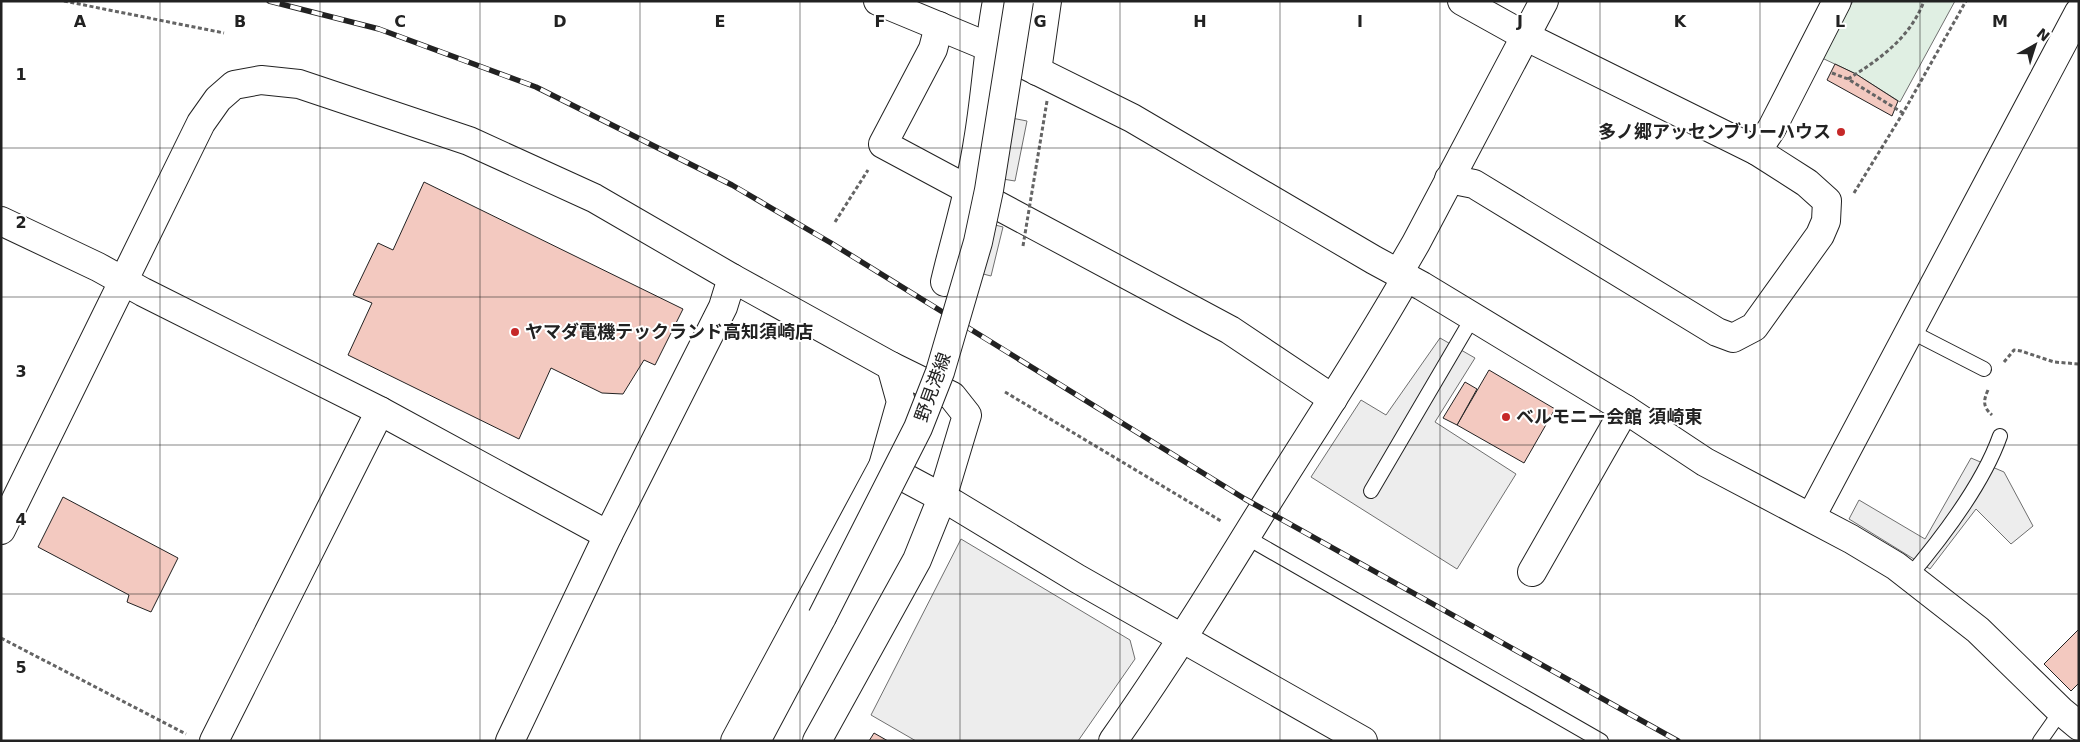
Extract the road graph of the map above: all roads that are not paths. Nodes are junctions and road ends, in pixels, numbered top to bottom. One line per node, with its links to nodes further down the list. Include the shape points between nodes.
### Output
1 (878, 1): 9 (street)
2 (997, 1): 11 (street)
3 (1019, 1): 43 (street, 野見港線, bridge, via 978,242 940,372 918,428)
4 (1047, 1): 12 (street)
5 (1462, 1): 10 (street)
6 (1544, 1): 10 (street)
7 (1838, 1): 13 (street)
8 (2079, 12): 22 (street)
9 (939, 26): 11 (street); 15 (street, via 933,49 883,144)
10 (1525, 36): 13 (street); 14 (street)
11 (989, 47): 12 (street); 15 (street)
12 (1037, 71): 17 (street, via 1132,118)
13 (1757, 151): 14 (street, via 1807,183 1828,202 1826,221 1820,236 1754,327 1733,338 1717,332 1474,184)
14 (1449, 180): 17 (street)
15 (969, 189): 20 (street); 25 (street, via 1230,330)
16 (1, 221): 19 (street)
17 (1402, 276): 21 (street); 25 (street, via 1368,344)
18 (732, 278): 19 (street, via 594,198 469,141 299,84 261,80 234,85 218,99 201,124); 23 (street); 35 (street, via 723,306)
19 (122, 281): 27 (street); 33 (street)
20 (945, 282)
21 (1473, 318): 26 (street); 30 (lane)
22 (1910, 331): 24 (lane); 32 (street)
23 (891, 366): 29 (street, via 901,402); 31 (street, via 952,396 967,415)
24 (1984, 369)
25 (1333, 399): 34 (street)
26 (1625, 409): 32 (street, via 1705,462); 36 (street)
27 (380, 411): 35 (street); 40 (street)
28 (2000, 436): 37 (lane, via 1982,475 1932,549)
29 (884, 466): 31 (street); 42 (street)
30 (1371, 491)
31 (942, 498): 38 (street); 44 (street, via 917,560)
32 (1810, 517): 37 (street, via 1896,566)
33 (1, 530)
34 (1237, 531): 38 (street); 47 (lane)
35 (608, 535): 41 (street)
36 (1532, 572)
37 (1908, 578): 39 (street, via 1978,630)
38 (1181, 637): 45 (street, via 1149,691); 46 (street)
39 (2070, 719): 48 (lane)
40 (202, 738)
41 (510, 741)
42 (735, 741)
43 (756, 741)
44 (817, 741)
45 (1113, 741)
46 (1363, 741)
47 (1601, 741)
48 (2040, 741)

